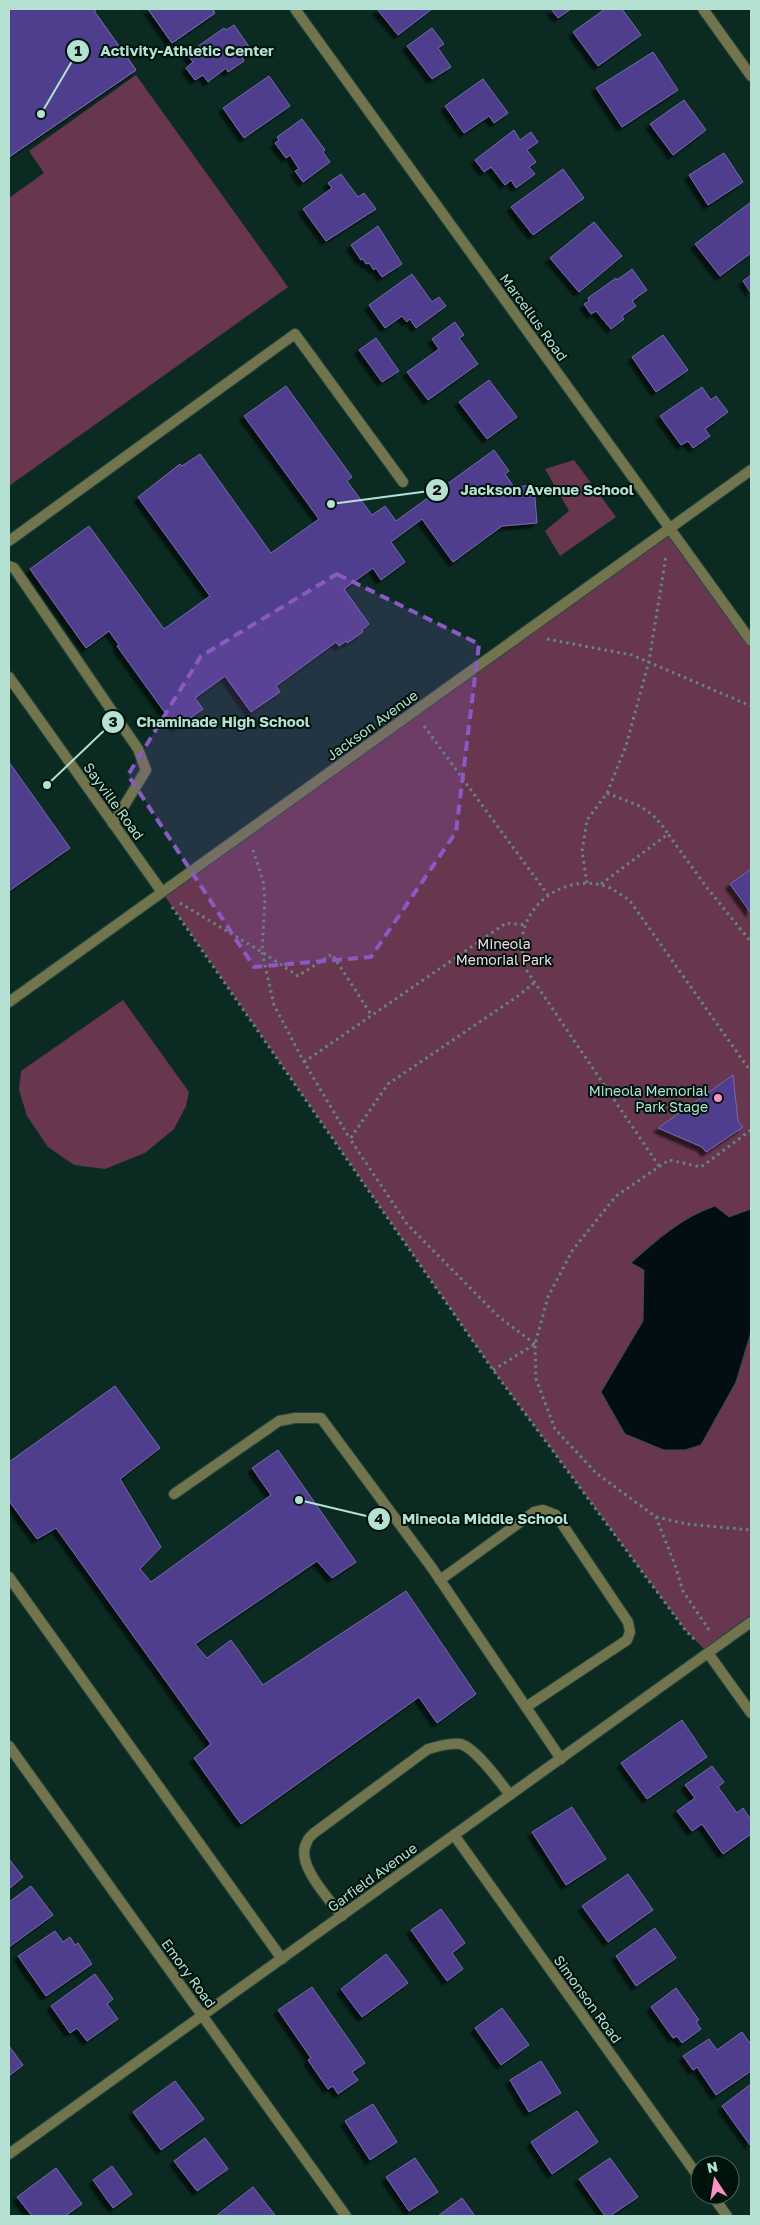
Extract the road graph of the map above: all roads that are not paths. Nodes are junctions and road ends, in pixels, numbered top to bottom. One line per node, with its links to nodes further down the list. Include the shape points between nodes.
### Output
1 (296, 9): 6 (street, Marcellus Road)
2 (703, 9): 3 (street)
3 (751, 76)
4 (751, 470): 6 (street, Jackson Avenue)
5 (403, 482): 7 (street, via 295,334)
6 (670, 528): 9 (street, Marcellus Road); 12 (street, Jackson Avenue)
7 (9, 541)
8 (9, 566): 11 (street, via 14,568 138,749 146,770)
9 (751, 641)
10 (9, 677): 11 (street, Sayville Road)
11 (113, 824): 12 (street, Sayville Road)
12 (162, 892): 13 (street, Jackson Avenue)
13 (9, 1002)
14 (174, 1494): 16 (street, via 279,1421 320,1418)
15 (9, 1577): 26 (street)
16 (440, 1580): 19 (street); 19 (street, via 534,1512 543,1510 556,1515 628,1622 630,1632 627,1640)
17 (751, 1622): 18 (street, Garfield Avenue)
18 (708, 1653): 20 (street); 22 (street, Garfield Avenue)
19 (526, 1708): 22 (street)
20 (751, 1713)
21 (9, 1746): 27 (street, Emory Road)
22 (561, 1759): 23 (street, Garfield Avenue)
23 (510, 1795): 24 (street, Garfield Avenue); 25 (street, via 482,1760 462,1744 442,1744 428,1749 306,1842 306,1867)
24 (454, 1835): 25 (street, Garfield Avenue); 29 (street, Simonson Road)
25 (342, 1916): 26 (street, Garfield Avenue)
26 (282, 1959): 27 (street, Garfield Avenue)
27 (202, 2016): 28 (street, Garfield Avenue); 31 (street, Emory Road)
28 (9, 2154)
29 (690, 2165)
30 (719, 2205): 32 (street)
31 (346, 2216)
32 (727, 2216)

